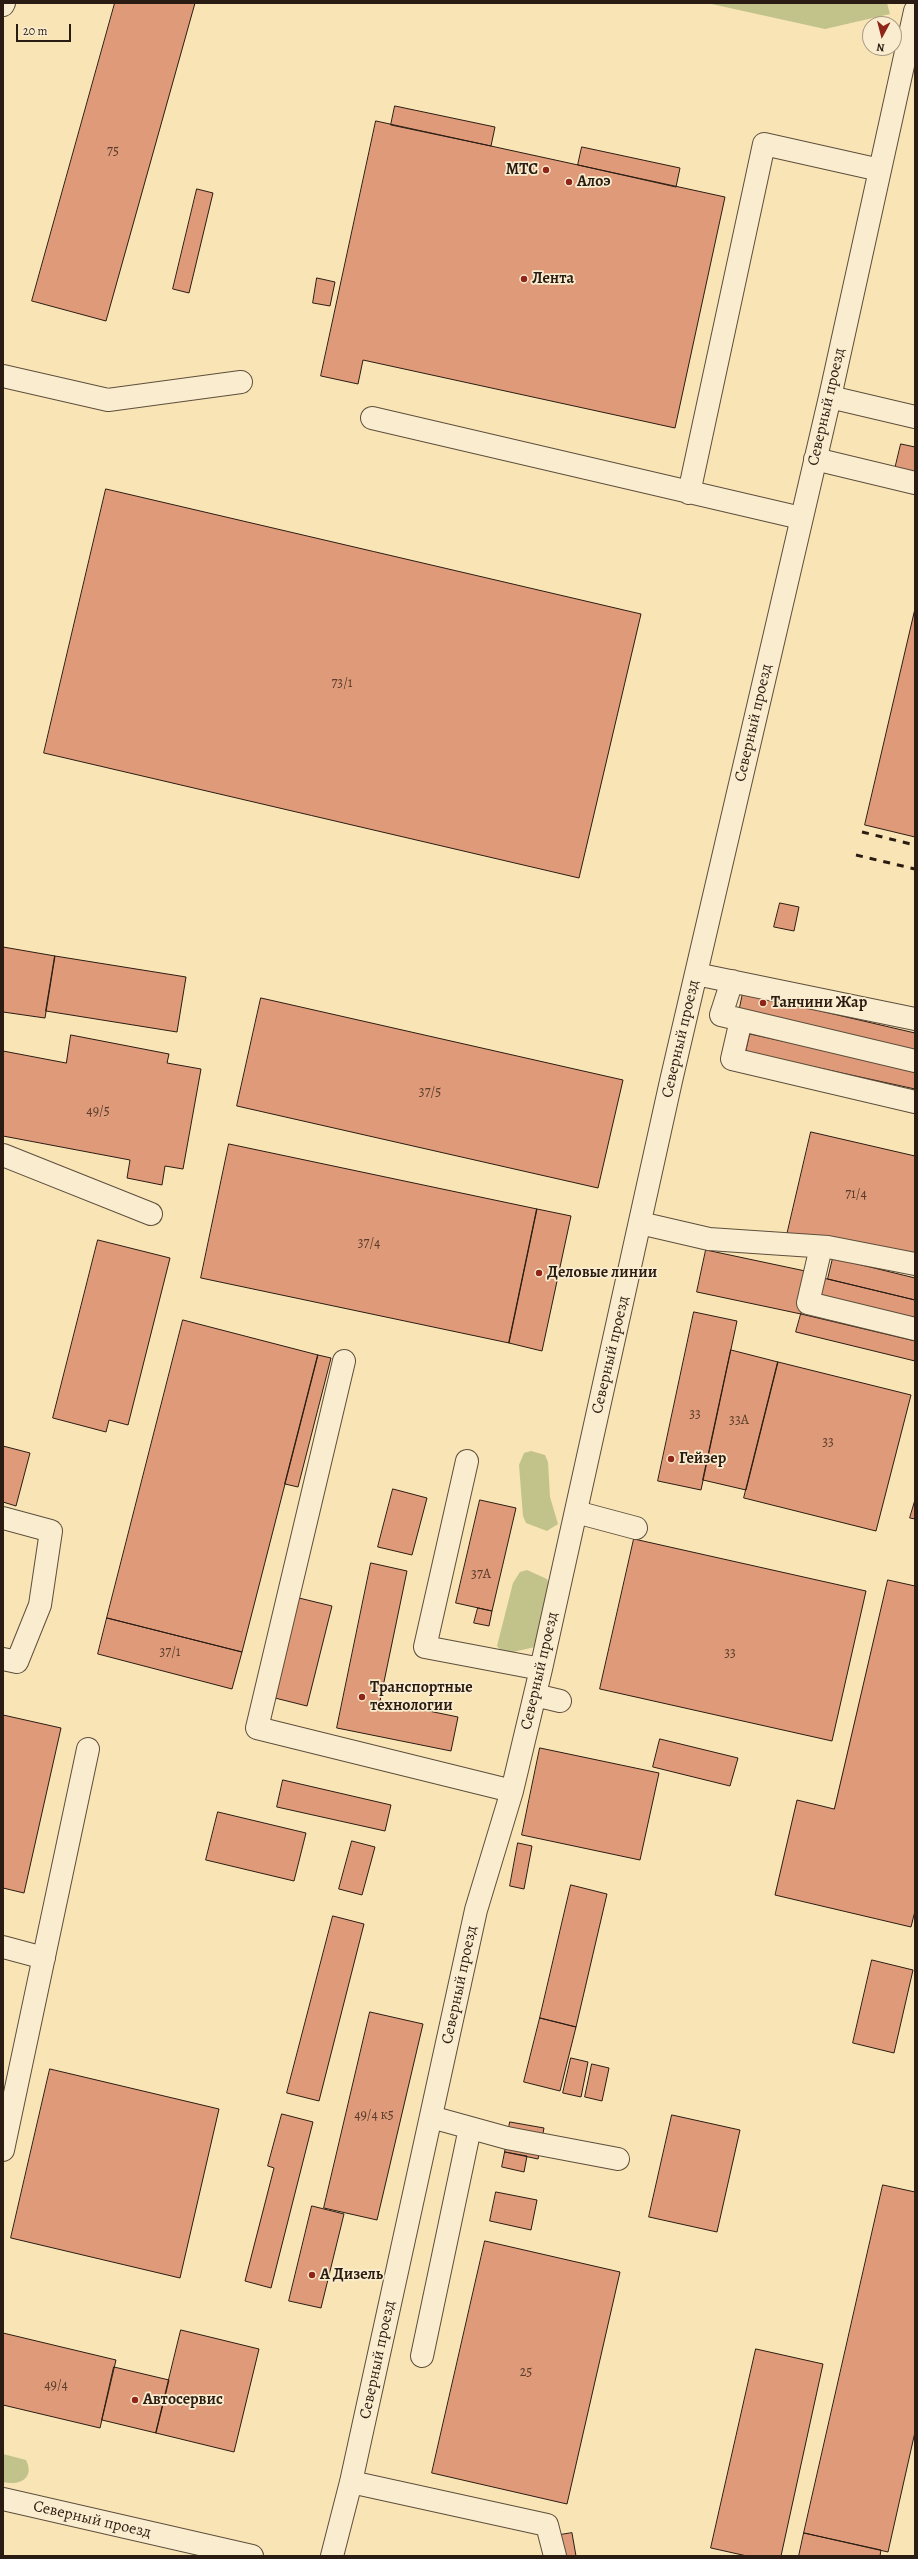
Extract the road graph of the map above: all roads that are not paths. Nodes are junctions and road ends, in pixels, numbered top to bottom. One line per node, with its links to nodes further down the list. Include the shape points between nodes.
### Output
1 (915, 11): 2 (street, Северный проезд)
2 (880, 170): 5 (street, Северный проезд); 10 (street, via 764,144)
3 (3, 376): 4 (street, via 108,400)
4 (241, 382)
5 (830, 397): 6 (street); 8 (street, Северный проезд)
6 (915, 417)
7 (372, 418): 10 (street)
8 (815, 459): 9 (street); 11 (street, Северный проезд)
9 (915, 483)
10 (689, 492): 11 (street)
11 (801, 518): 12 (street, Северный проезд)
12 (696, 974): 13 (street); 20 (street, Северный проезд)
13 (732, 981): 14 (street); 15 (street, via 721,1015)
14 (915, 1019)
15 (741, 1020): 16 (street); 17 (street, via 732,1059)
16 (915, 1061)
17 (915, 1102)
18 (3, 1156): 19 (street)
19 (151, 1214)
20 (640, 1223): 21 (street, via 709,1239); 26 (street, Северный проезд)
21 (821, 1247): 22 (street); 23 (street, via 808,1303)
22 (915, 1264)
23 (915, 1329)
24 (344, 1361): 34 (street, via 257,1728)
25 (467, 1461): 30 (street, via 425,1647)
26 (576, 1512): 28 (street); 30 (street, Северный проезд)
27 (3, 1518): 29 (street, via 51,1532 40,1605 17,1662)
28 (636, 1528)
29 (3, 1659)
30 (541, 1669): 31 (street, Северный проезд)
31 (535, 1695): 32 (street); 34 (street, Северный проезд)
32 (560, 1701)
33 (88, 1749): 36 (street)
34 (512, 1791): 37 (street, Северный проезд, via 476,1910)
35 (3, 1947): 36 (street)
36 (44, 1958): 39 (street)
37 (431, 2117): 38 (street); 42 (street, Северный проезд)
38 (470, 2128): 40 (street, via 507,2138); 41 (street)
39 (3, 2150)
40 (618, 2159)
41 (422, 2356)
42 (351, 2482): 45 (street, Северный проезд); 46 (street, via 546,2525)
43 (3, 2499): 44 (street, Северный проезд)
44 (252, 2556)
45 (332, 2556)
46 (555, 2556)

